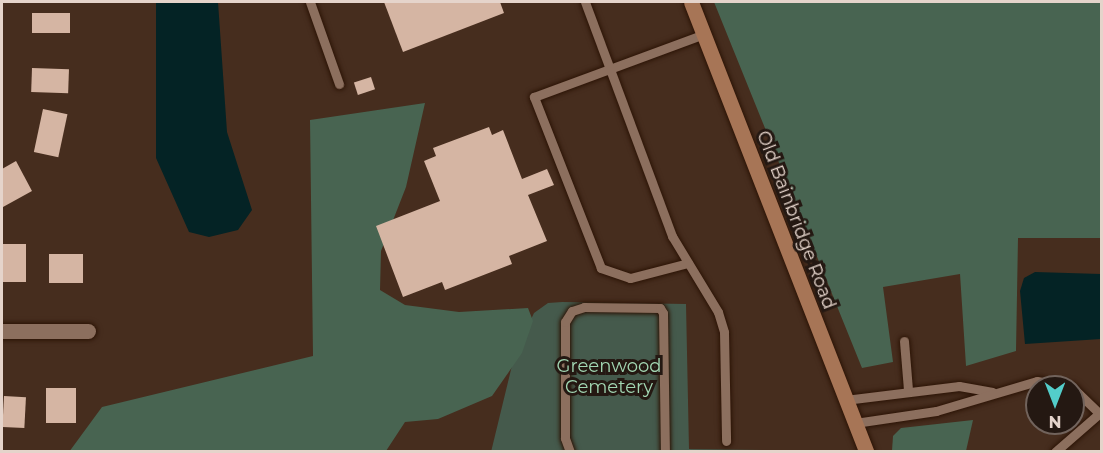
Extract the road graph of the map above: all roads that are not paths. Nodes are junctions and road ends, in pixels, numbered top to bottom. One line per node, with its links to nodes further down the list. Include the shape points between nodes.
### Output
1 (310, 2): 6 (lane)
2 (585, 2): 5 (lane)
3 (691, 2): 4 (main road, Old Bainbridge Road)
4 (704, 34): 5 (lane); 15 (main road, Old Bainbridge Road)
5 (612, 68): 7 (lane, via 672,236); 7 (lane, via 534,97 596,257 601,268 630,278)
6 (339, 84)
7 (688, 263): 18 (lane, via 724,332)
8 (2, 331): 9 (street)
9 (88, 331)
10 (904, 341): 12 (lane)
11 (1025, 385): 13 (lane)
12 (908, 390): 13 (lane, via 959,386); 15 (lane)
13 (992, 392): 17 (lane, via 936,411)
14 (1085, 399): 16 (lane)
15 (845, 400): 17 (main road, Old Bainbridge Road)
16 (1100, 412): 22 (lane)
17 (855, 423): 21 (main road, Old Bainbridge Road)
18 (726, 441)
19 (570, 452): 20 (lane, via 565,438 565,322 572,310 584,307 660,308 663,313)
20 (664, 452)
21 (866, 452)
22 (1054, 452)

